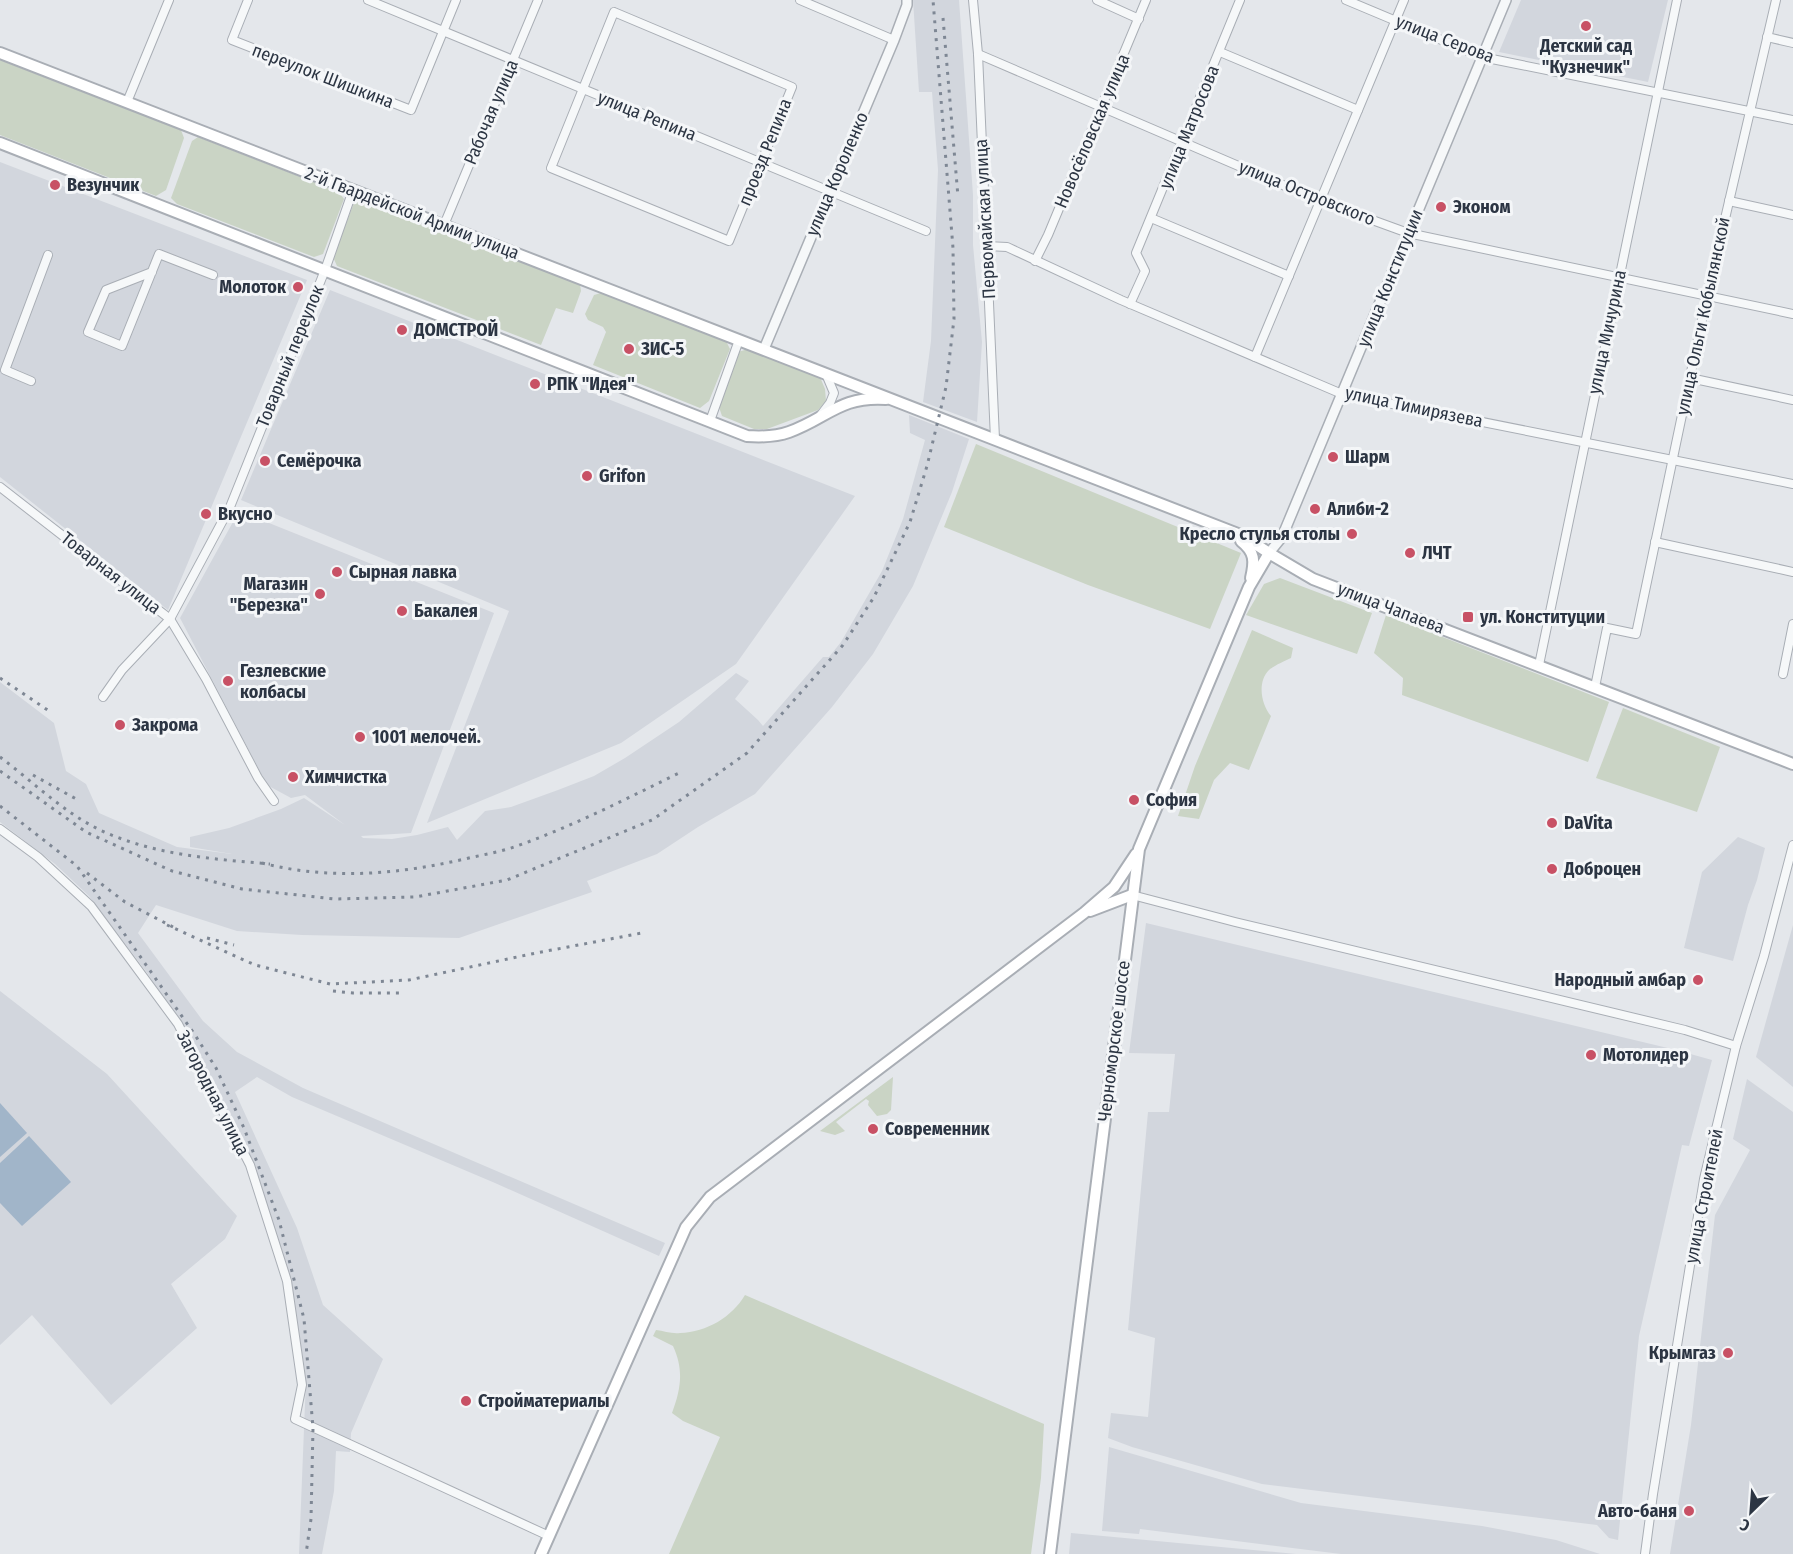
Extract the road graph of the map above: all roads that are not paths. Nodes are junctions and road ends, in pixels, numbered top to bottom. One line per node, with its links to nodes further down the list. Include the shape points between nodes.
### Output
1 (169, 0): 30 (street)
2 (249, 0): 19 (street, переулок Шишкина, via 232,40 411,110)
3 (368, 0): 19 (street, улица Репина)
4 (456, 0): 19 (street, переулок Шишкина)
5 (538, 0): 27 (street, Рабочая улица)
6 (800, 0): 21 (street)
7 (907, 0): 21 (street, улица Короленко)
8 (973, 0): 25 (street, Первомайская улица)
9 (1097, 0): 17 (street)
10 (1146, 0): 17 (street, Новосёловская улица)
11 (1240, 0): 23 (street, улица Матросова)
12 (1346, 0): 18 (street, улица Серова)
13 (1404, 0): 18 (street)
14 (1506, 0): 26 (street, улица Конституции)
15 (1677, 0): 29 (street, улица Мичурина)
16 (1776, 0): 20 (street, улица Ольги Кобылянской)
17 (1138, 19): 31 (street, Новосёловская улица)
18 (1395, 21): 26 (street, улица Серова); 32 (street)
19 (443, 32): 27 (street, улица Репина)
20 (1767, 37): 22 (street); 33 (street, улица Ольги Кобылянской)
21 (894, 40): 39 (street, улица Короленко)
22 (1793, 43)
23 (1220, 52): 32 (street); 35 (street, улица Матросова)
24 (0, 53): 30 (main road, 2-й Гвардейской Армии улица)
25 (978, 54): 31 (street, улица Островского); 47 (street, Первомайская улица)
26 (1482, 57): 29 (street, улица Серова); 46 (street, улица Конституции)
27 (513, 60): 28 (street, улица Репина); 44 (street, Рабочая улица)
28 (582, 89): 37 (street, улица Репина); 37 (street, проезд Репина, via 614,12 624,16 792,87); 37 (street, проезд Репина, via 551,168 653,212 729,241)
29 (1657, 92): 33 (street, улица Серова); 54 (street, улица Мичурина)
30 (127, 102): 38 (main road, 2-й Гвардейской Армии улица)
31 (1102, 107): 35 (street, улица Островского); 49 (street, Новосёловская улица)
32 (1358, 110): 40 (street)
33 (1750, 111): 34 (street, улица Серова); 41 (street, улица Ольги Кобылянской)
34 (1793, 120)
35 (1183, 142): 40 (street, улица Островского); 43 (street, улица Матросова)
36 (0, 143): 50 (main road)
37 (761, 163): 39 (street, улица Репина)
38 (353, 190): 44 (main road, 2-й Гвардейской Армии улица); 50 (street, Товарный переулок)
39 (829, 191): 45 (street, улица Репина); 59 (street, улица Короленко)
40 (1320, 201): 46 (street, улица Островского); 53 (street)
41 (1729, 201): 42 (street); 55 (street, улица Ольги Кобылянской)
42 (1793, 215)
43 (1151, 218): 53 (street); 56 (street, улица Матросова, via 1136,253 1146,271)
44 (444, 225): 58 (main road, 2-й Гвардейской Армии улица)
45 (926, 231)
46 (1408, 233): 54 (street, улица Островского); 64 (street, улица Конституции)
47 (987, 246): 49 (street, улица Тимирязева, via 1007,247); 69 (street, Первомайская улица)
48 (48, 255): 63 (street, via 5,370)
49 (1035, 261): 56 (street, улица Тимирязева)
50 (325, 270): 68 (main road); 79 (street, Товарный переулок, via 230,507)
51 (152, 272): 51 (street, via 123,346 88,332 106,290); 52 (street, via 159,254)
52 (213, 275)
53 (1289, 276): 60 (street)
54 (1619, 278): 55 (street, улица Островского); 70 (street, улица Мичурина)
55 (1707, 296): 57 (street, улица Островского); 62 (street, улица Ольги Кобылянской)
56 (1130, 304): 60 (street, улица Тимирязева)
57 (1793, 314)
58 (739, 340): 59 (main road, 2-й Гвардейской Армии улица); 68 (street)
59 (764, 349): 61 (main road, 2-й Гвардейской Армии улица)
60 (1255, 357): 64 (street, улица Тимирязева)
61 (825, 372): 65 (main road, 2-й Гвардейской Армии улица); 67 (street, via 834,393)
62 (1690, 378): 66 (street); 71 (street, улица Ольги Кобылянской)
63 (31, 381)
64 (1342, 394): 70 (street, улица Тимирязева); 76 (street, улица Конституции, via 1282,537)
65 (898, 400): 67 (main road, via 866,398); 69 (main road, улица Чапаева)
66 (1793, 400)
67 (819, 417): 68 (main road, via 789,432 768,437 747,436)
68 (710, 421)
69 (995, 439): 74 (main road, улица Чапаева)
70 (1584, 442): 71 (street, улица Тимирязева); 81 (street, улица Мичурина)
71 (1672, 459): 72 (street, улица Тимирязева); 75 (street, улица Ольги Кобылянской)
72 (1793, 484)
73 (0, 487): 79 (street, Товарная улица)
74 (1203, 520): 76 (main road, улица Чапаева, via 1243,536); 78 (main road, via 1250,548 1254,565)
75 (1655, 542): 77 (street); 83 (street, улица Ольги Кобылянской, via 1636,634 1607,628)
76 (1269, 553): 78 (main road, Черноморское шоссе); 81 (main road, улица Чапаева, via 1313,579)
77 (1793, 572)
78 (1249, 586): 89 (main road, Черноморское шоссе)
79 (170, 620): 84 (street, Товарный переулок, via 122,670); 86 (street, Товарная улица)
80 (1793, 624): 82 (street)
81 (1539, 665): 83 (main road, улица Чапаева)
82 (1783, 674)
83 (1595, 687): 85 (main road, улица Чапаева)
84 (103, 697)
85 (1793, 764)
86 (274, 801)
87 (0, 829): 93 (street, Загородная улица, via 38,857 104,923 178,1024 250,1165 287,1281 302,1385 295,1419)
88 (1793, 845): 92 (street, улица Строителей)
89 (1139, 849): 90 (main road, Черноморское шоссе); 91 (main road, via 1114,887)
90 (1132, 895): 91 (main road); 92 (street, via 1685,1030); 95 (main road, Черноморское шоссе)
91 (1084, 913): 93 (main road, via 710,1197 686,1227)
92 (1736, 1046): 96 (street, улица Строителей, via 1704,1179)
93 (549, 1536): 94 (main road)
94 (541, 1554)
95 (1050, 1554)
96 (1645, 1554)

